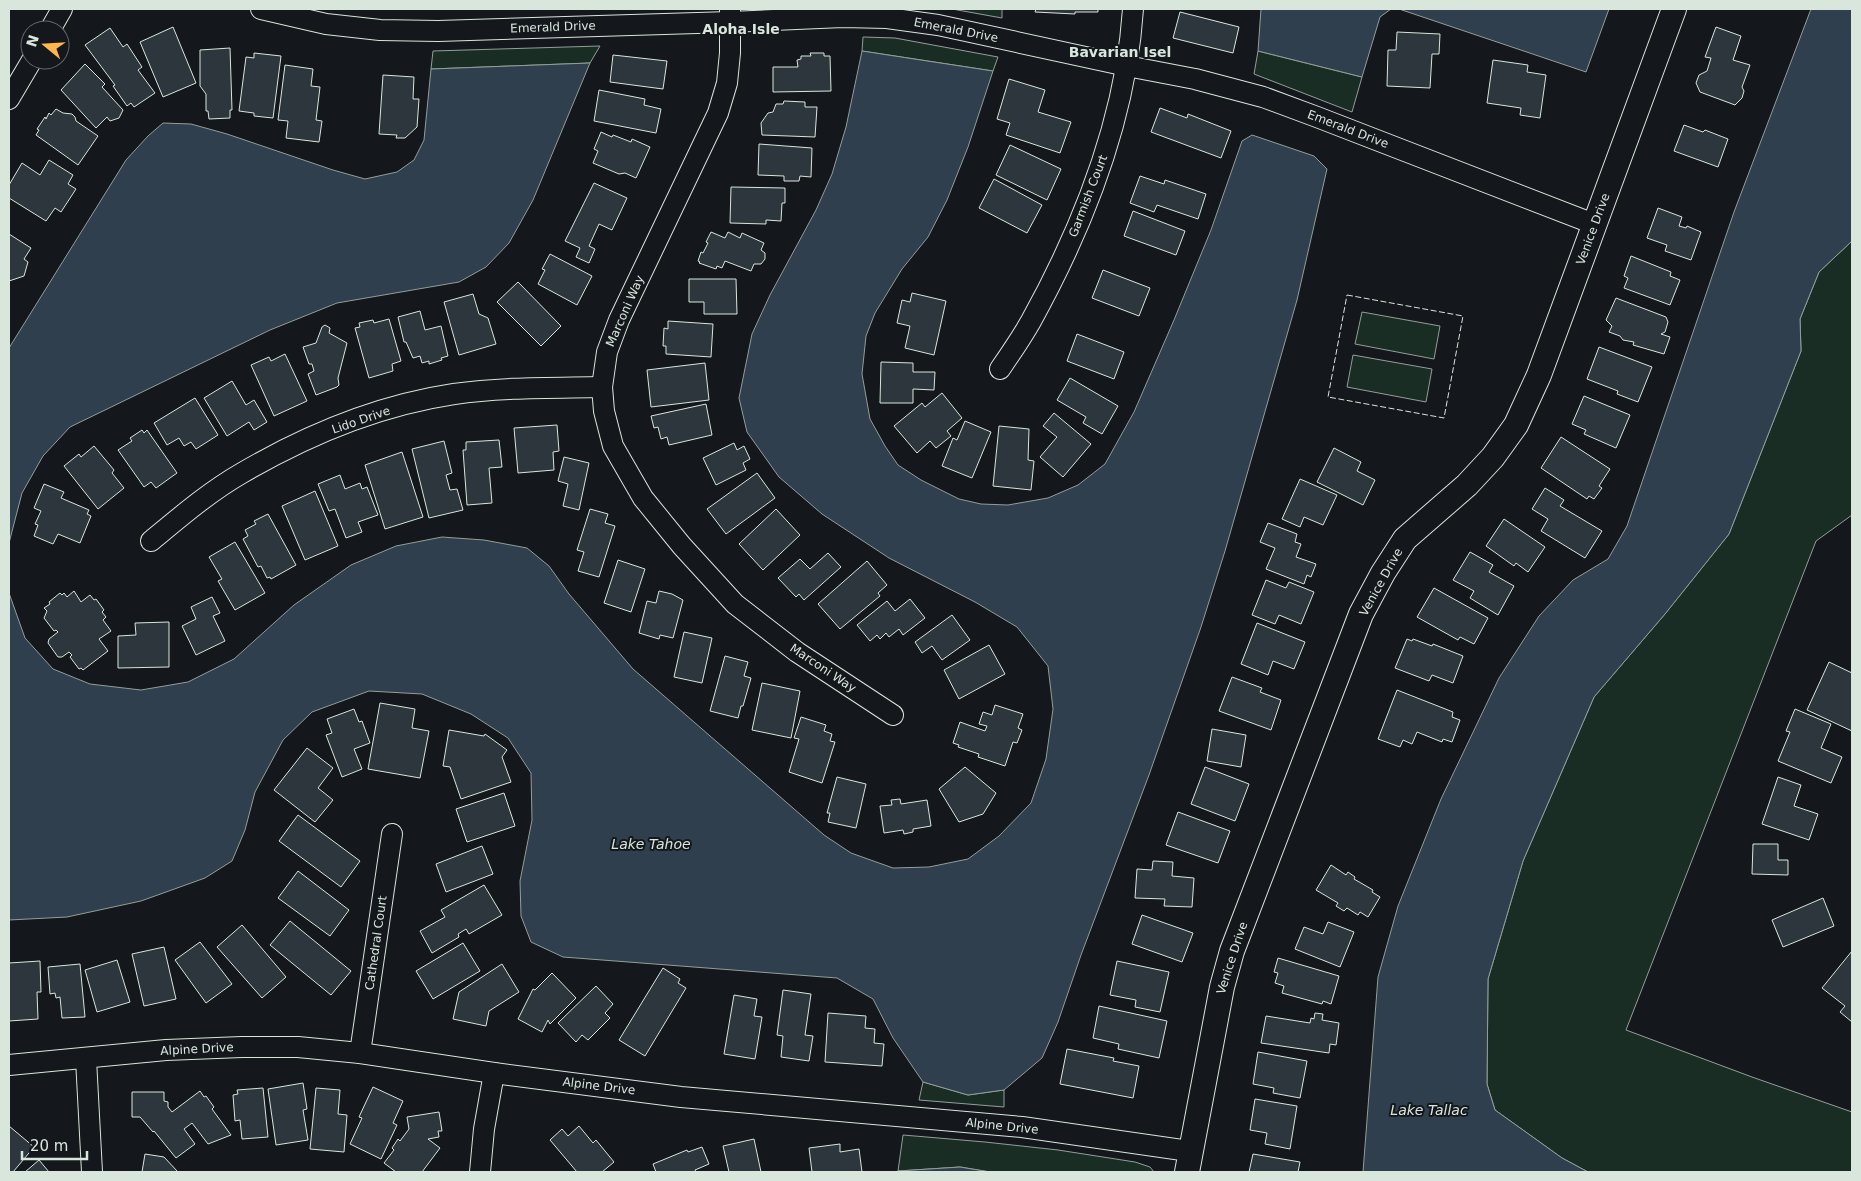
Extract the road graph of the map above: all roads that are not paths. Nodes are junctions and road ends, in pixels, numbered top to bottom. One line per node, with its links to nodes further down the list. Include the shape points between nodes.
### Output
1 (62, 9): 6 (street)
2 (261, 9): 5 (street, Emerald Drive, via 326,24 380,30 438,31)
3 (1133, 9): 7 (street, Garmish Court)
4 (1674, 9): 10 (street, Venice Drive)
5 (730, 15): 7 (street, Emerald Drive, via 887,18); 12 (street, Marconi Way, via 727,83 718,113 619,320 607,352)
6 (56, 20)
7 (1127, 66): 10 (street, Emerald Drive, via 1196,78 1263,97); 11 (street, Garmish Court, via 1109,140 1086,207 1031,322)
8 (26, 70): 9 (street)
9 (9, 99)
10 (1594, 224): 20 (street, Venice Drive, via 1539,376 1516,425 1493,457 1467,484 1405,540 1362,614 1232,951)
11 (1000, 369)
12 (602, 387): 13 (street, Lido Drive, via 511,388 453,394 356,420 302,441 241,474 188,510); 14 (street, Marconi Way, via 613,446 643,498 682,546 735,604 797,652)
13 (151, 541)
14 (893, 715)
15 (392, 834): 16 (street, Cathedral Court)
16 (360, 1053): 17 (street, Alpine Drive, via 298,1047 242,1047 166,1050); 19 (street, Alpine Drive)
17 (86, 1059): 18 (street, Alpine Drive); 21 (street)
18 (9, 1064)
19 (494, 1073): 20 (street, Alpine Drive, via 681,1097 1022,1127); 22 (street)
20 (1188, 1162)
21 (92, 1172)
22 (480, 1172)

